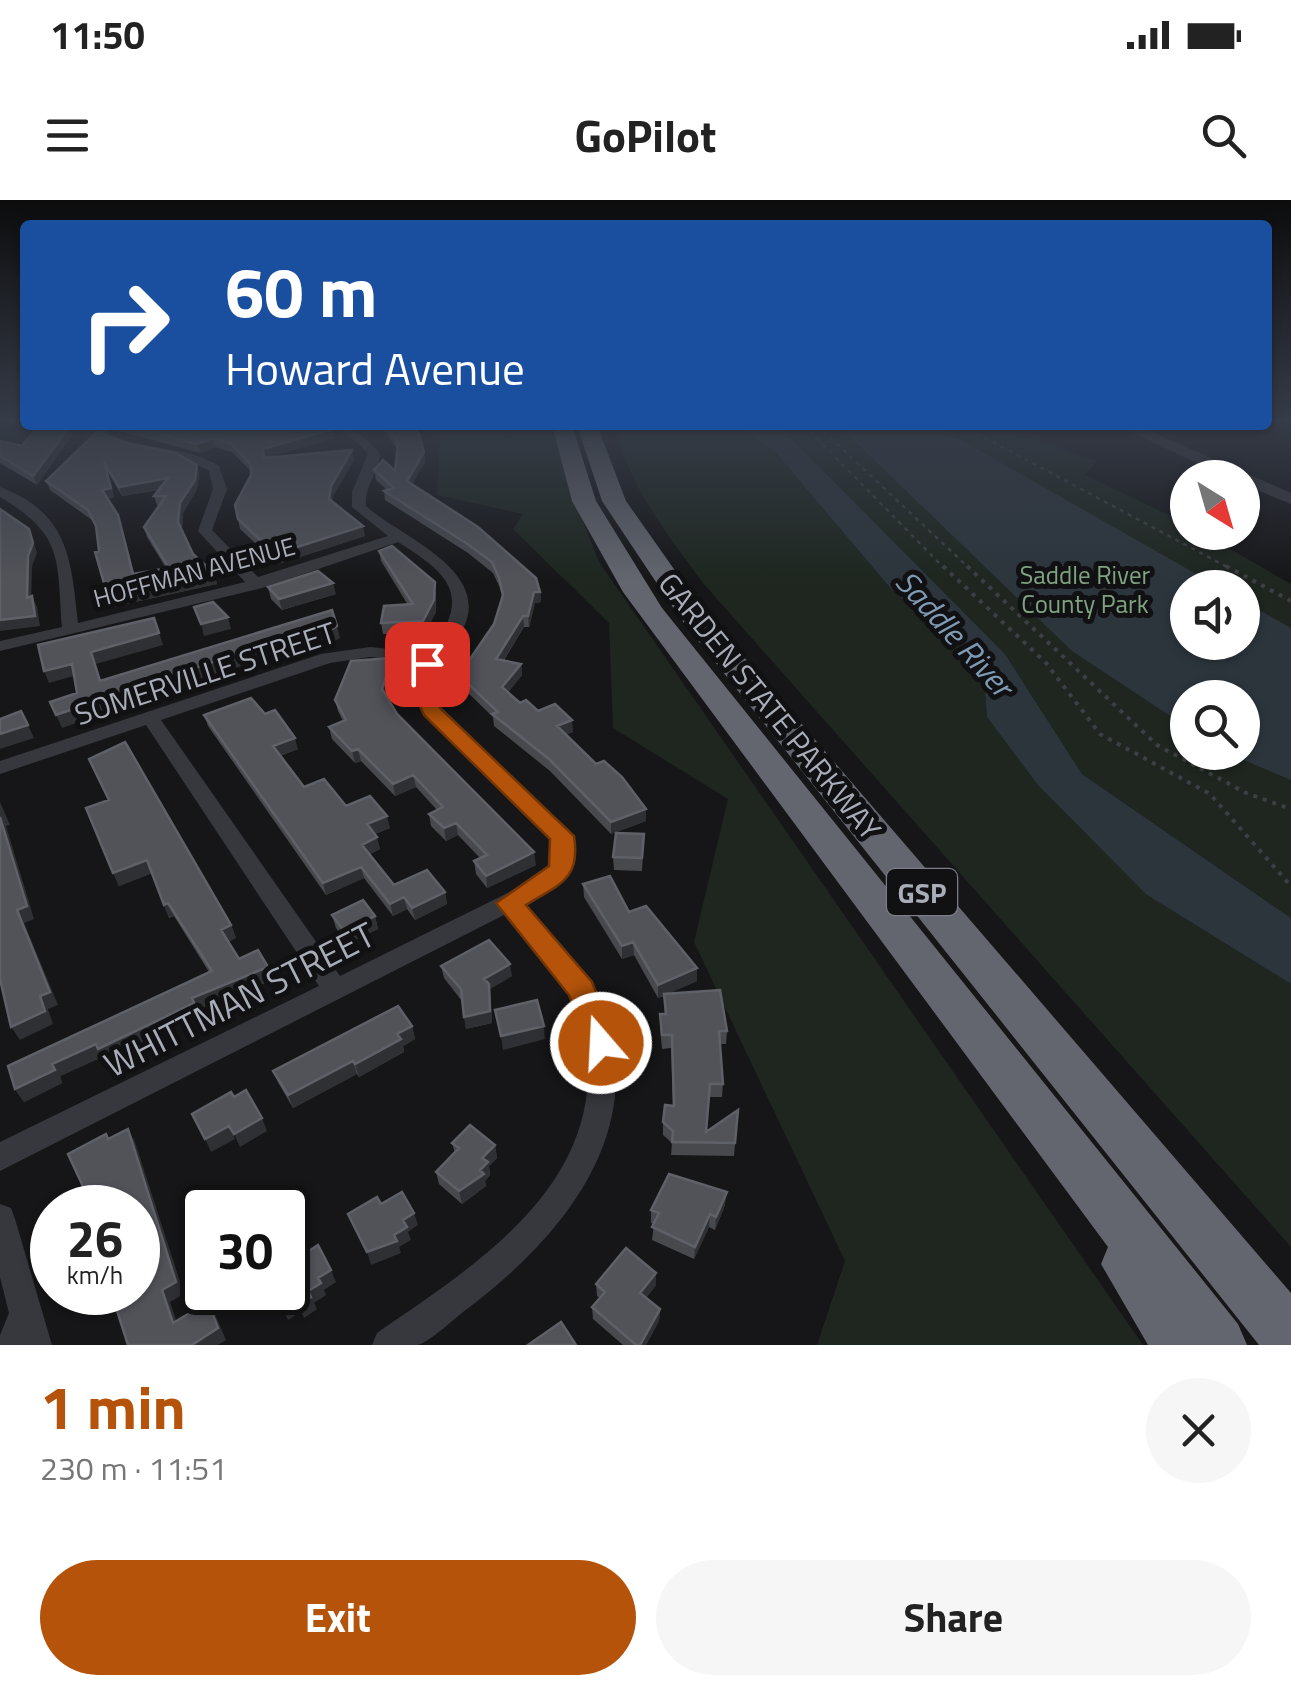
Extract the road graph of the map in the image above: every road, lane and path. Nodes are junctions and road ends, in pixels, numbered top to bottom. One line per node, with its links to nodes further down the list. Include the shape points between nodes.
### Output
1 (217, 474): 12 (street, via 220,490 205,531)
2 (369, 474): 11 (street, via 357,500)
3 (574, 474): 23 (highway, GARDEN STATE PARKWAY / GSP, via 626,577)
4 (603, 474): 27 (highway, GARDEN STATE PARKWAY / GSP, via 621,514 690,612)
5 (854, 474): 20 (path, via 1046,663 1100,734 1210,794)
6 (869, 474): 19 (path, via 1156,745)
7 (1054, 474): 13 (path)
8 (1260, 486): 10 (street)
9 (0, 491): 14 (street, via 40,514 58,534)
10 (1291, 499)
11 (398, 536): 12 (street, HOFFMAN AVENUE); 16 (street, via 451,577 461,600 456,626)
12 (256, 584): 14 (street, HOFFMAN AVENUE)
13 (1291, 601)
14 (70, 630): 15 (street, HOFFMAN AVENUE)
15 (0, 646)
16 (431, 658): 17 (street, SOMERVILLE STREET, via 370,652 327,658); 21 (street, WHITTMAN STREET, via 421,687 431,711 555,828 566,848 559,872)
17 (150, 717): 18 (street, SOMERVILLE STREET); 22 (street)
18 (0, 768)
19 (1291, 809)
20 (1291, 886)
21 (510, 903): 22 (street, WHITTMAN STREET); 29 (street, via 563,964 594,1017 603,1076 598,1114 587,1150 544,1221 505,1261)
22 (336, 990): 24 (street, WHITTMAN STREET)
23 (970, 1026): 30 (highway); 31 (highway, GARDEN STATE PARKWAY / GSP)
24 (0, 1158)
25 (0, 1219): 26 (street)
26 (30, 1329): 28 (street)
27 (1291, 1338)
28 (13, 1345)
29 (389, 1345)
30 (1184, 1345)
31 (1217, 1345)

